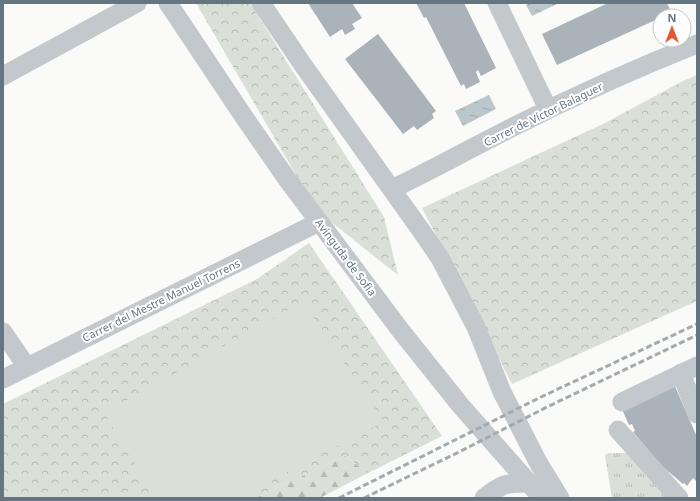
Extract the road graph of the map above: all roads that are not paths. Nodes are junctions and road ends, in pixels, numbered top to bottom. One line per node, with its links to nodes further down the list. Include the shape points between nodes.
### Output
1 (137, 3): 6 (street)
2 (168, 3): 9 (street, Avinguda de Sofia, via 244,117)
3 (261, 3): 8 (street)
4 (497, 3): 7 (street)
5 (697, 44): 7 (street, Carrer de Víctor Balaguer)
6 (3, 76)
7 (548, 109): 8 (street, Carrer de Víctor Balaguer)
8 (392, 189): 20 (street, via 440,258 476,327 502,392 539,464)
9 (319, 222): 11 (street, Carrer del Mestre Manuel Torrens); 17 (street, Avinguda de Sofia, via 461,406)
10 (3, 332): 11 (street)
11 (27, 367): 13 (street, Carrer del Mestre Manuel Torrens)
12 (689, 370): 14 (street); 15 (street)
13 (3, 379)
14 (622, 402)
15 (697, 414)
16 (618, 430): 21 (street)
17 (529, 483): 18 (street, via 503,485); 19 (street, Avinguda de Sofia)
18 (484, 498)
19 (542, 498)
20 (560, 498)
21 (680, 498)

